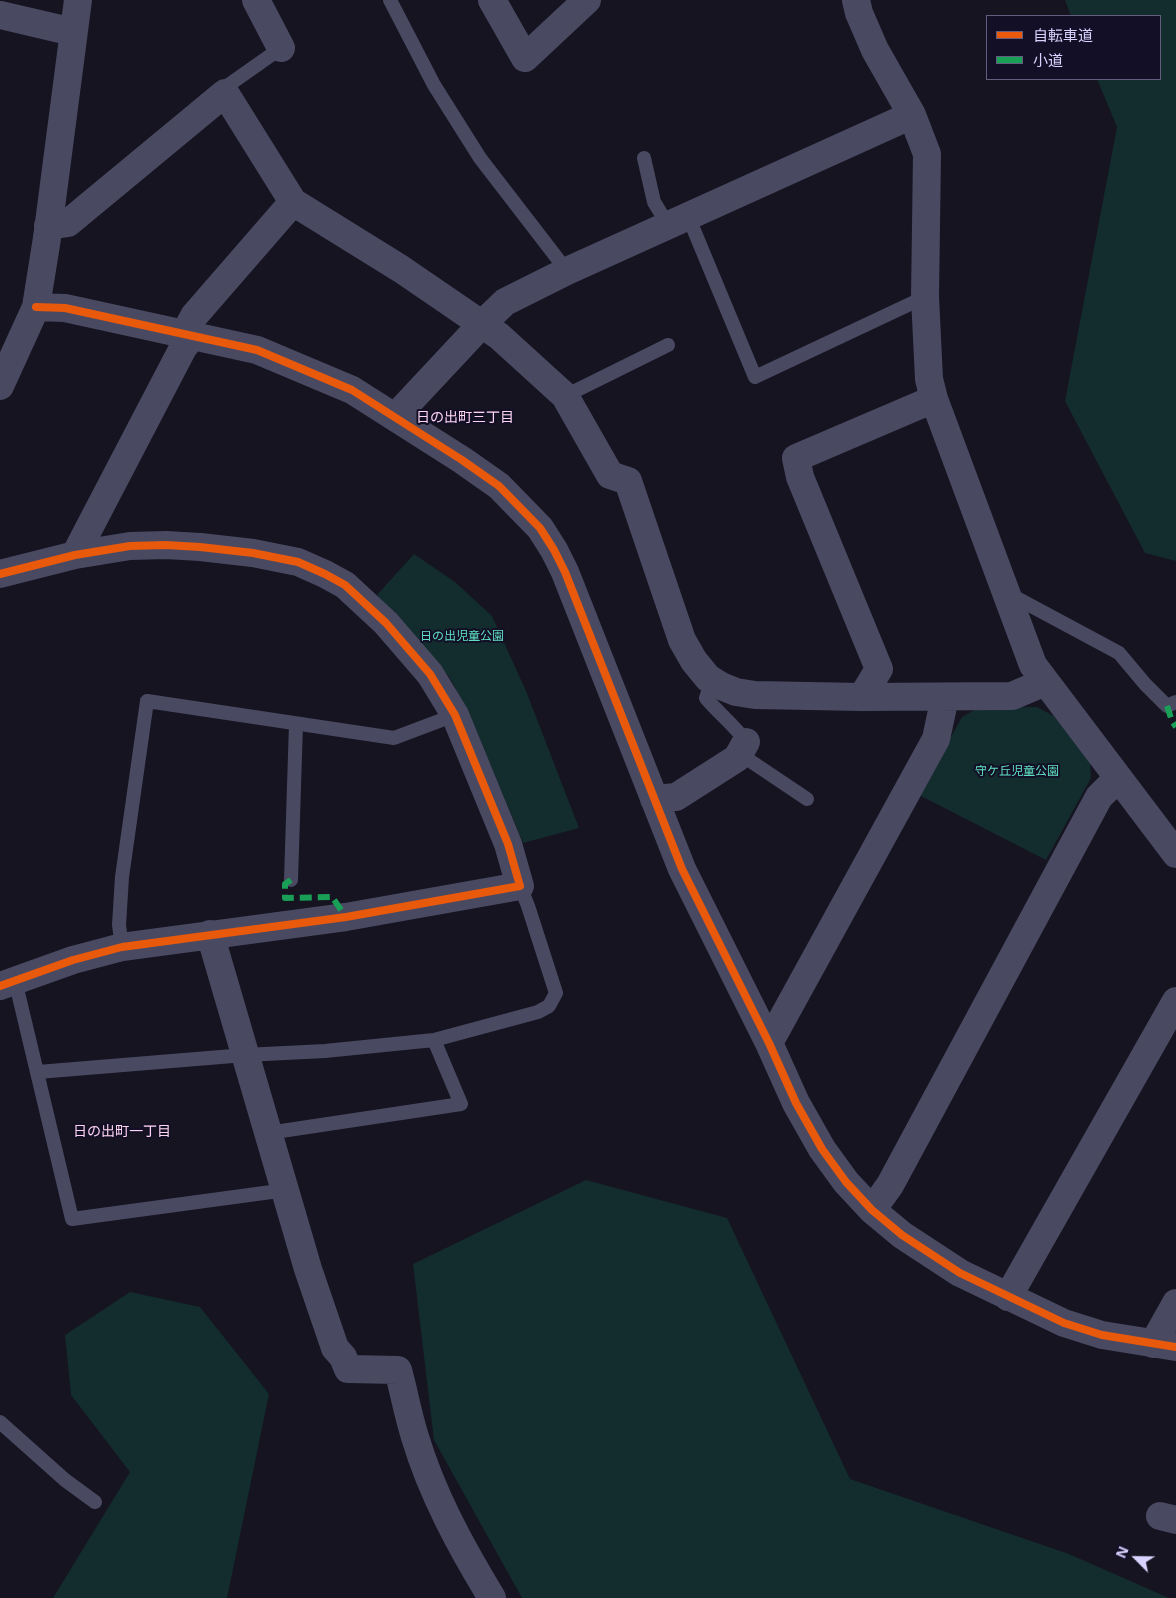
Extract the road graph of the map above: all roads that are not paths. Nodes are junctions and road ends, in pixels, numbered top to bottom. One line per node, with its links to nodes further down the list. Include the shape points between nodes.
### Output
1 (78, 0): 8 (street)
2 (256, 0): 9 (street)
3 (390, 0): 16 (lane, via 434,85 480,158)
4 (492, 0): 5 (street, via 525,58)
5 (587, 0)
6 (856, 0): 11 (street, via 875,50)
7 (0, 15): 8 (street)
8 (73, 32): 15 (street)
9 (280, 48): 10 (lane, via 230,84)
10 (225, 93): 13 (street); 15 (street, via 68,223)
11 (912, 115): 14 (street); 17 (street, via 926,154)
12 (644, 158): 14 (lane, via 654,202)
13 (294, 202): 19 (street, via 401,269); 20 (street, via 194,316)
14 (678, 221): 16 (street); 17 (lane, via 755,377)
15 (48, 226): 18 (street)
16 (567, 271): 19 (street, via 505,302)
17 (925, 297): 24 (street, via 929,379)
18 (36, 307): 20 (street, via 65,308); 22 (street)
19 (481, 325): 23 (street, via 499,336); 25 (street)
20 (189, 334): 25 (street, via 277,357 352,390); 26 (street)
21 (668, 345): 23 (lane)
22 (0, 386)
23 (565, 396): 29 (street, via 610,475 628,481 682,640 694,661)
24 (934, 399): 28 (street); 31 (street, via 796,458 800,478 879,670)
25 (395, 417): 38 (street, via 499,486 540,528 565,572)
26 (76, 555): 27 (street); 34 (street, via 130,546 200,547 298,562 345,585 386,623 430,674)
27 (0, 574)
28 (1006, 592): 30 (street, via 1033,665); 33 (lane, via 1119,653 1167,706)
29 (712, 680): 31 (street, via 736,692 755,695); 36 (lane, via 706,698 740,733)
30 (1045, 682): 32 (street, via 1012,696); 37 (street)
31 (862, 697): 32 (street)
32 (944, 697): 48 (street, via 936,739)
33 (1176, 702)
34 (455, 716): 35 (lane, via 394,738); 42 (street, via 508,844)
35 (296, 724): 41 (lane); 44 (lane, via 147,701 122,877 119,925)
36 (743, 748): 38 (street, via 738,758 676,796); 39 (lane)
37 (1118, 778): 40 (street); 53 (street, via 1099,797 890,1185)
38 (654, 799): 48 (street, via 682,869)
39 (807, 799)
40 (1176, 854)
41 (291, 880)
42 (520, 886): 43 (street, via 346,917); 47 (lane, via 556,993 549,1006 538,1012)
43 (210, 934): 44 (street); 49 (street)
44 (122, 947): 45 (street)
45 (8, 983): 50 (lane)
46 (1176, 1001): 54 (street)
47 (434, 1040): 49 (lane); 51 (lane, via 461,1104)
48 (769, 1043): 53 (street, via 822,1149)
49 (245, 1055): 50 (lane); 51 (street)
50 (38, 1072): 52 (lane, via 72,1220)
51 (268, 1133): 52 (street)
52 (286, 1190): 59 (street, via 334,1348 348,1369 398,1370 415,1437 436,1495)
53 (872, 1210): 54 (street, via 902,1235 960,1273)
54 (1008, 1296): 56 (street, via 1064,1323 1102,1335)
55 (1176, 1303): 56 (street)
56 (1165, 1345)
57 (0, 1422): 58 (lane)
58 (95, 1502)
59 (492, 1598)

